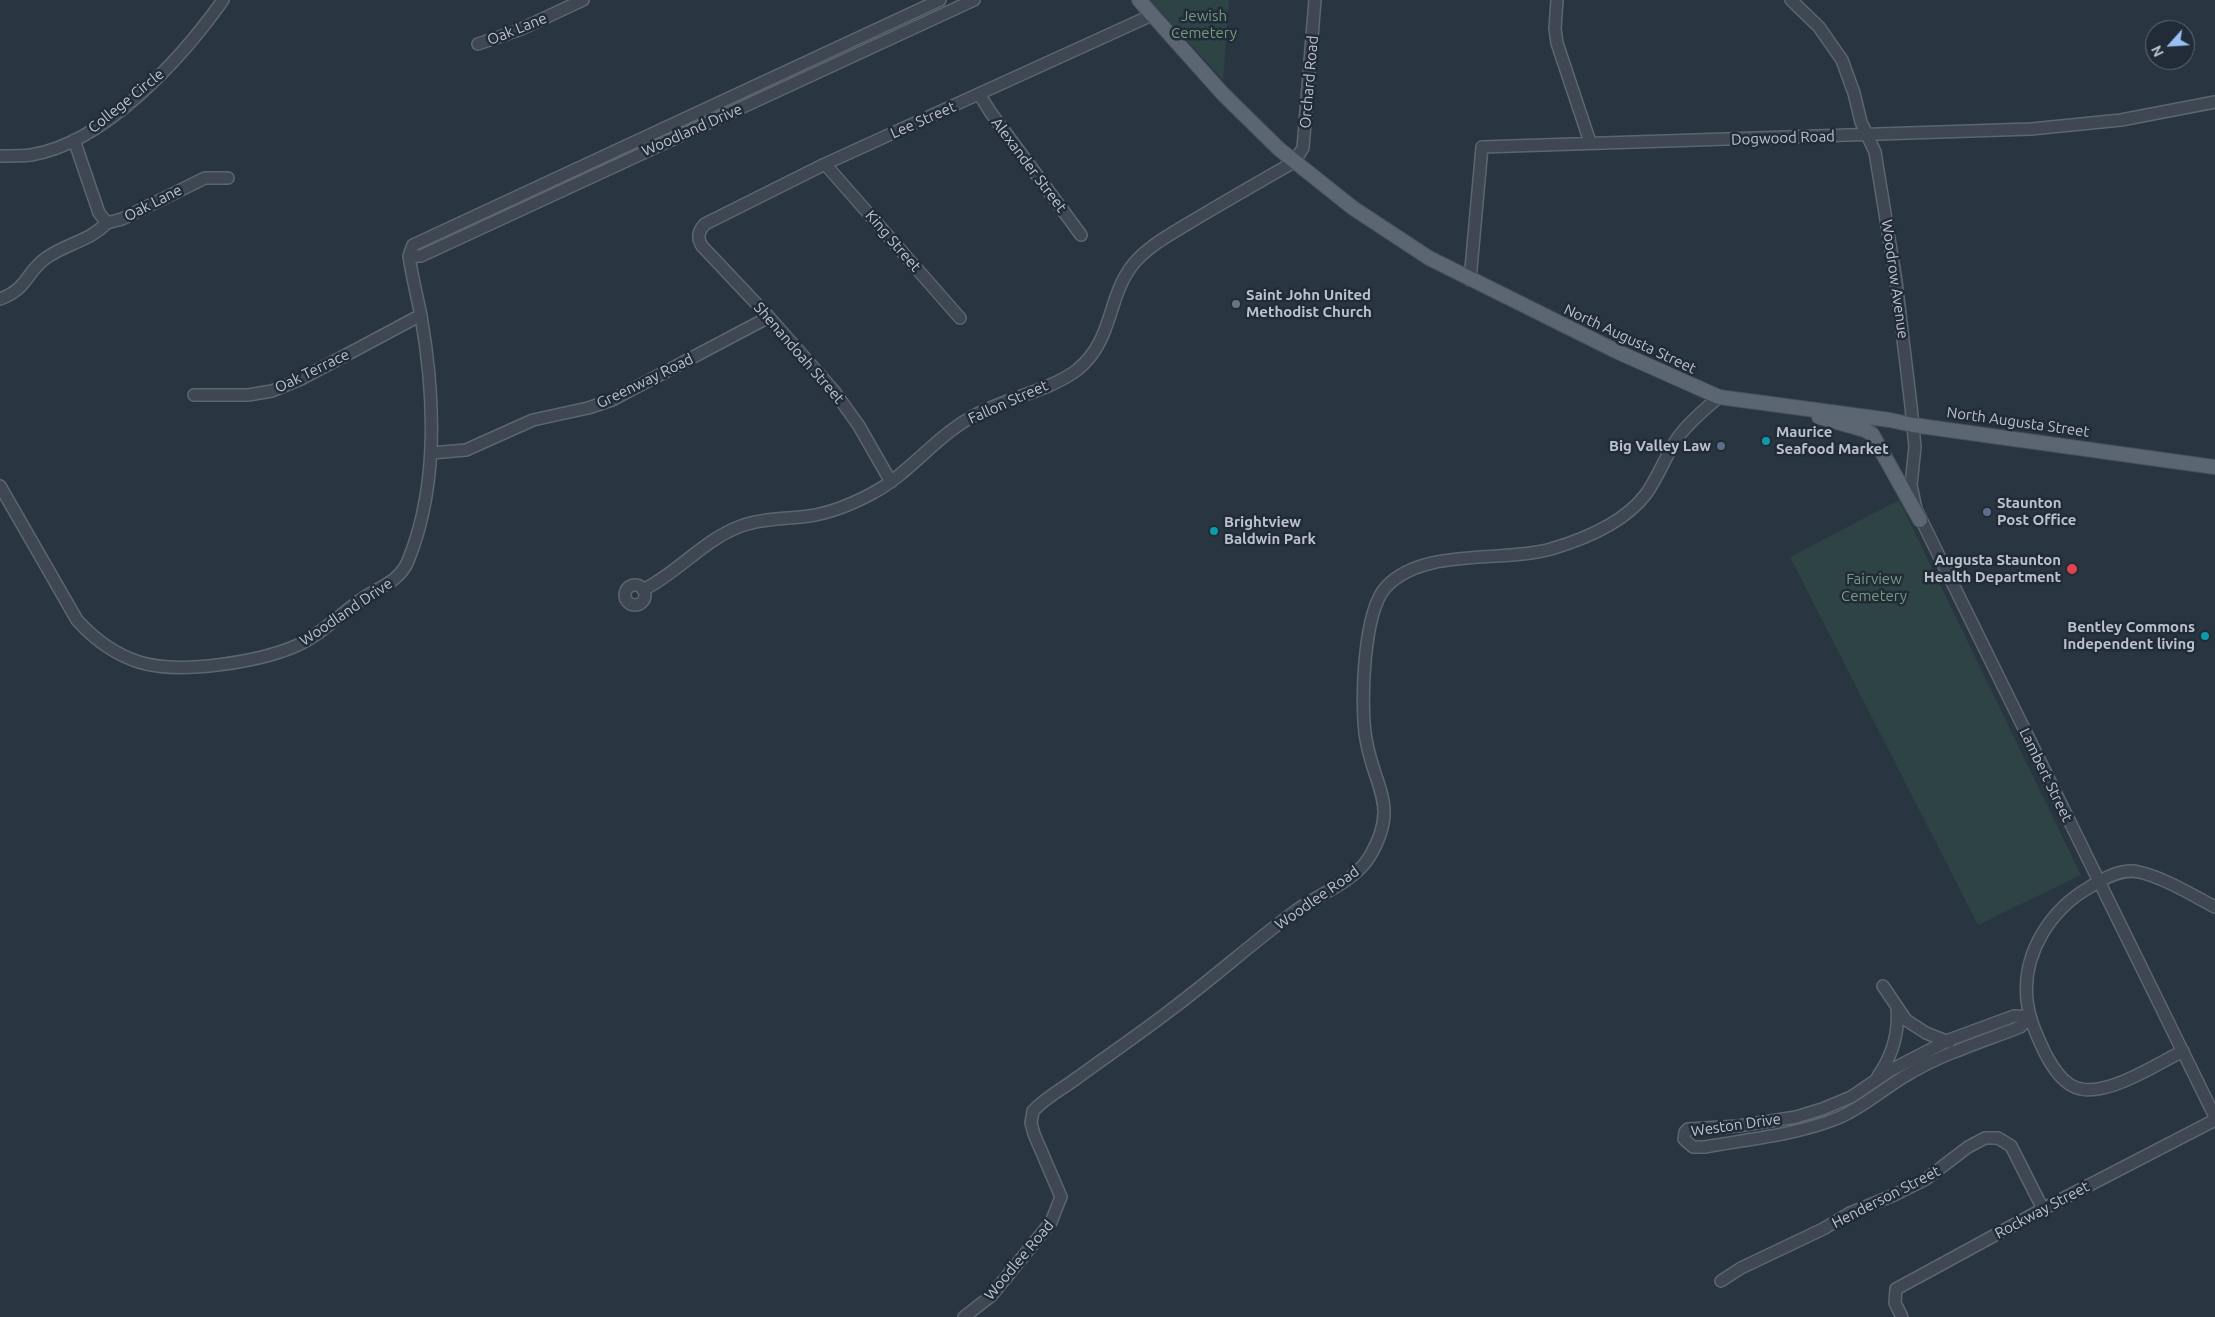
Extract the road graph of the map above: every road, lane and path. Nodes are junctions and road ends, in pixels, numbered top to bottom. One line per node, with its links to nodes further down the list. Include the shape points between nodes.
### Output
1 (223, 0): 14 (street, College Circle, via 198,35 153,82 98,127)
2 (583, 0): 10 (street, Oak Lane, via 519,30)
3 (940, 0): 23 (street, Woodland Drive, via 413,245)
4 (974, 0): 23 (street, Woodland Drive, via 448,244 421,256)
5 (1139, 0): 9 (main road, North Augusta Street)
6 (1315, 0): 17 (street, Orchard Road, via 1303,148)
7 (1557, 0): 15 (street, via 1557,43)
8 (1791, 0): 13 (street, Woodrow Avenue, via 1819,28 1842,60)
9 (1152, 15): 11 (street, Lee Street); 17 (main road, North Augusta Street, via 1243,115)
10 (478, 44)
11 (979, 94): 18 (street, Lee Street); 22 (street, Alexander Street)
12 (2215, 102): 13 (street, Dogwood Road, via 2085,125)
13 (1868, 135): 15 (street, Dogwood Road); 32 (street, Woodrow Avenue, via 1878,163)
14 (74, 140): 16 (street, College Circle, via 32,155); 20 (street, Oak Lane, via 99,213)
15 (1590, 142): 24 (street, Dogwood Road, via 1482,147)
16 (0, 156)
17 (1294, 162): 24 (main road, North Augusta Street, via 1396,238); 35 (street, Fallon Street, via 1176,231 1139,258 1122,281 1102,338 1076,370 968,418)
18 (825, 164): 21 (street, Lee Street, via 705,224); 28 (street, King Street)
19 (228, 178): 20 (street, Oak Lane, via 205,178 122,219)
20 (107, 223): 25 (street, via 96,234 45,259 22,287)
21 (699, 233): 27 (street, Shenandoah Street, via 702,246)
22 (1081, 235)
23 (409, 256): 26 (street, Woodland Drive)
24 (1470, 280): 30 (main road, North Augusta Street)
25 (0, 299)
26 (421, 315): 29 (street, Oak Terrace, via 272,391); 33 (street, Woodland Drive, via 428,362)
27 (769, 317): 33 (street, Greenway Road, via 612,400 533,420 466,450); 35 (street, Shenandoah Street, via 840,400)
28 (960, 318)
29 (194, 395)
30 (1719, 397): 31 (main road, North Augusta Street); 51 (street, Woodlee Road, via 1678,437 1646,494 1612,523 1546,550 1419,567 1400,575 1383,591 1375,603 1370,621 1363,705 1366,742 1383,798 1385,818 1369,858 1355,873 1291,914 1177,1005 1032,1111 1034,1134 1062,1197 1058,1210 991,1296)
31 (1780, 406): 32 (main road, North Augusta Street); 37 (main road, via 1872,434)
32 (1913, 425): 34 (main road, North Augusta Street); 37 (street, Lambert Street, via 1915,447 1911,485)
33 (430, 453): 36 (street, Woodland Drive, via 429,491 423,516 407,564 400,575 362,598 298,645 247,660 203,667 140,663 95,639 78,620)
34 (2215, 466)
35 (892, 482): 38 (street, Fallon Street, via 835,510 759,521 732,530 709,542 674,571)
36 (0, 486)
37 (1920, 520): 39 (street, Lambert Street)
38 (643, 590)
39 (2099, 881): 40 (street, via 2116,874 2140,872); 43 (street, via 2066,904 2040,938 2027,977); 45 (street, Lambert Street)
40 (2215, 907)
41 (1883, 986): 42 (street)
42 (1897, 1008): 44 (street, via 1916,1027 1934,1037); 47 (street, via 1894,1043 1884,1068)
43 (2030, 1017): 44 (street, Weston Drive, via 2014,1016); 45 (street, via 2053,1067 2063,1080 2082,1089 2104,1088); 46 (street, Weston Drive, via 2020,1027)
44 (1949, 1040): 46 (street); 47 (street, Weston Drive)
45 (2183, 1051): 48 (street, Lambert Street)
46 (1954, 1052): 47 (street, Weston Drive, via 1911,1072 1860,1106 1822,1124 1705,1147 1693,1147 1684,1140 1685,1132 1692,1128 1738,1126 1809,1114 1834,1105)
47 (1874, 1082)
48 (2215, 1118): 49 (street, Rockway Street)
49 (2043, 1209): 50 (street, Henderson Street, via 2011,1146 1998,1138 1985,1138 1926,1179 1850,1213); 52 (street, Rockway Street, via 1896,1289 1895,1303)
50 (1721, 1281)
51 (964, 1317)
52 (1902, 1317)

